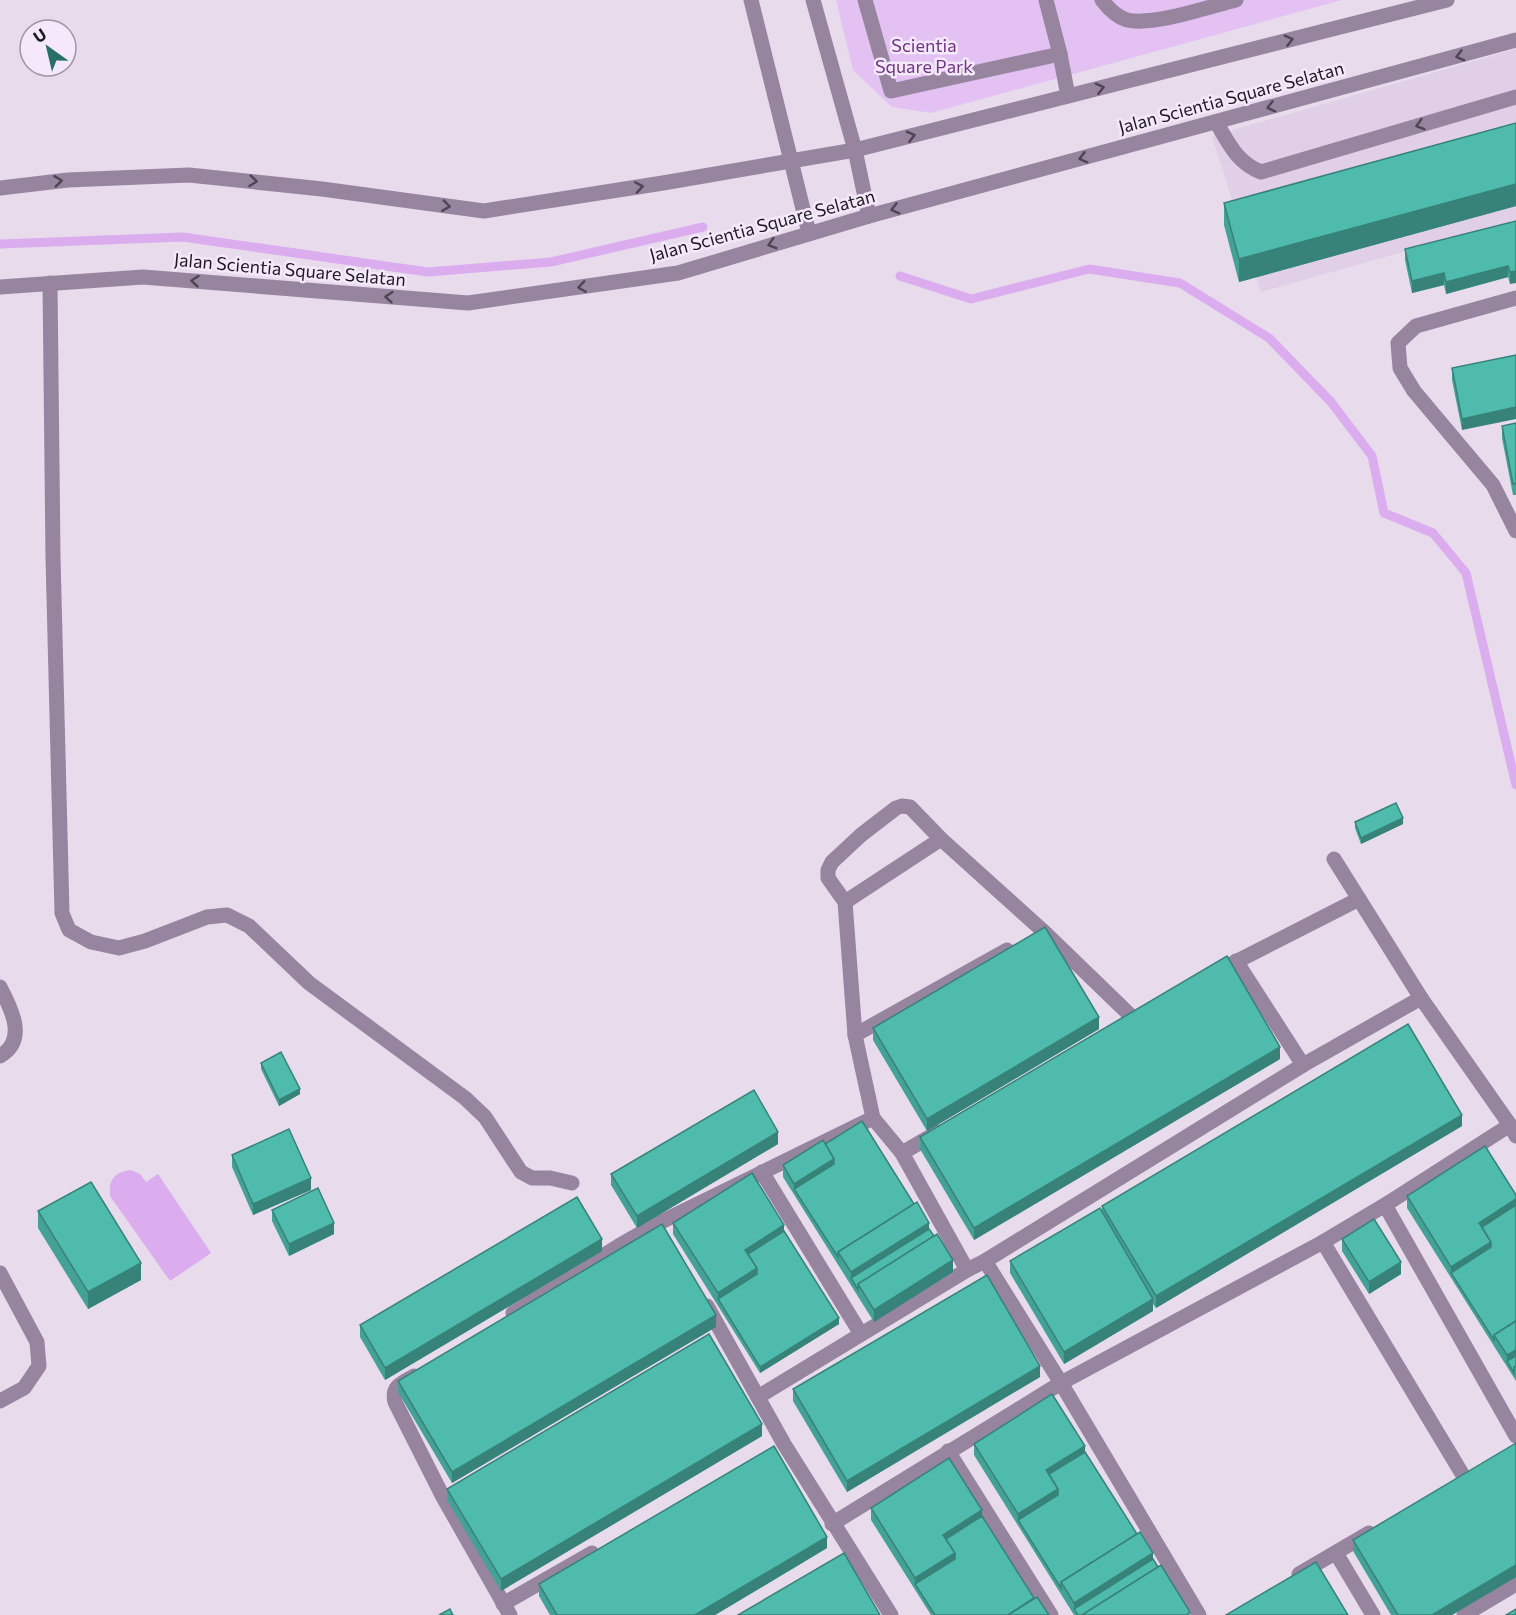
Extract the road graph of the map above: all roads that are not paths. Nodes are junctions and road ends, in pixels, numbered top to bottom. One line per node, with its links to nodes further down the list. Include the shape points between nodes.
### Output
1 (752, 0): 14 (street)
2 (813, 0): 13 (street)
3 (865, 0): 9 (street, via 891,91)
4 (1046, 0): 9 (street)
5 (1102, 0): 6 (street, via 1125,20 1148,22)
6 (1236, 0)
7 (1447, 0): 10 (street, one-way to 7)
8 (1516, 40): 12 (street, Jalan Scientia Square Selatan, one-way to 12)
9 (1060, 54): 10 (street)
10 (1068, 96): 13 (street, one-way to 10)
11 (1516, 97): 12 (street, one-way to 12, via 1261,172 1239,160)
12 (1216, 122): 16 (street, Jalan Scientia Square Selatan, one-way to 16)
13 (855, 150): 14 (street); 16 (street)
14 (793, 161): 15 (street, one-way to 14, via 189,174 484,211); 17 (street)
15 (0, 188)
16 (869, 216): 17 (street, Jalan Scientia Square Selatan)
17 (809, 232): 18 (street, Jalan Scientia Square Selatan, one-way to 18, via 678,273 468,303 143,277)
18 (51, 283): 19 (street, Jalan Scientia Square Selatan); 41 (street, via 62,913 69,930 91,942 118,948 207,917 227,915 249,926 309,983 465,1098 485,1117 521,1172 532,1178)
19 (0, 287)
20 (1516, 298): 21 (street, via 1416,326 1398,343 1400,368 1414,391)
21 (1511, 507): 22 (street)
22 (1516, 531)
23 (941, 840): 26 (street); 26 (street, via 910,807 896,808 832,862 828,878); 27 (street)
24 (1334, 860): 25 (street)
25 (1359, 899): 28 (street); 31 (street)
26 (845, 902): 33 (street)
27 (1032, 936): 32 (street); 33 (street)
28 (1236, 961): 29 (street); 35 (street)
29 (1206, 978)
30 (0, 987): 34 (street, via 17,1030)
31 (1421, 998): 35 (street); 38 (street)
32 (1134, 1019)
33 (855, 1035): 36 (street)
34 (4, 1053)
35 (1303, 1065): 44 (street)
36 (873, 1118): 39 (street); 40 (street)
37 (952, 1124): 39 (street)
38 (1513, 1130): 42 (street)
39 (902, 1153): 45 (street)
40 (762, 1172): 48 (street, via 662,1228 620,1245); 49 (street)
41 (572, 1184)
42 (1385, 1205): 43 (street); 54 (street)
43 (1323, 1242): 51 (street); 56 (street)
44 (985, 1261): 45 (street); 51 (street)
45 (967, 1270): 49 (street)
46 (0, 1273): 53 (street, via 37,1342 39,1366 24,1388)
47 (699, 1293): 52 (street, via 716,1336)
48 (503, 1319)
49 (861, 1334): 52 (street)
50 (426, 1368): 63 (street, via 397,1386 394,1396)
51 (1061, 1383): 55 (street); 66 (street)
52 (758, 1398): 57 (street, via 779,1447)
53 (0, 1401)
54 (1516, 1436)
55 (948, 1451): 57 (street); 65 (street)
56 (1464, 1478)
57 (832, 1524): 64 (street, via 846,1555)
58 (1385, 1524): 60 (street)
59 (607, 1545): 63 (street)
60 (1336, 1552): 61 (street); 67 (street)
61 (1287, 1581)
62 (1516, 1584): 68 (street)
63 (506, 1610)
64 (891, 1615)
65 (1051, 1615)
66 (1199, 1615)
67 (1373, 1615)
68 (1464, 1615)

